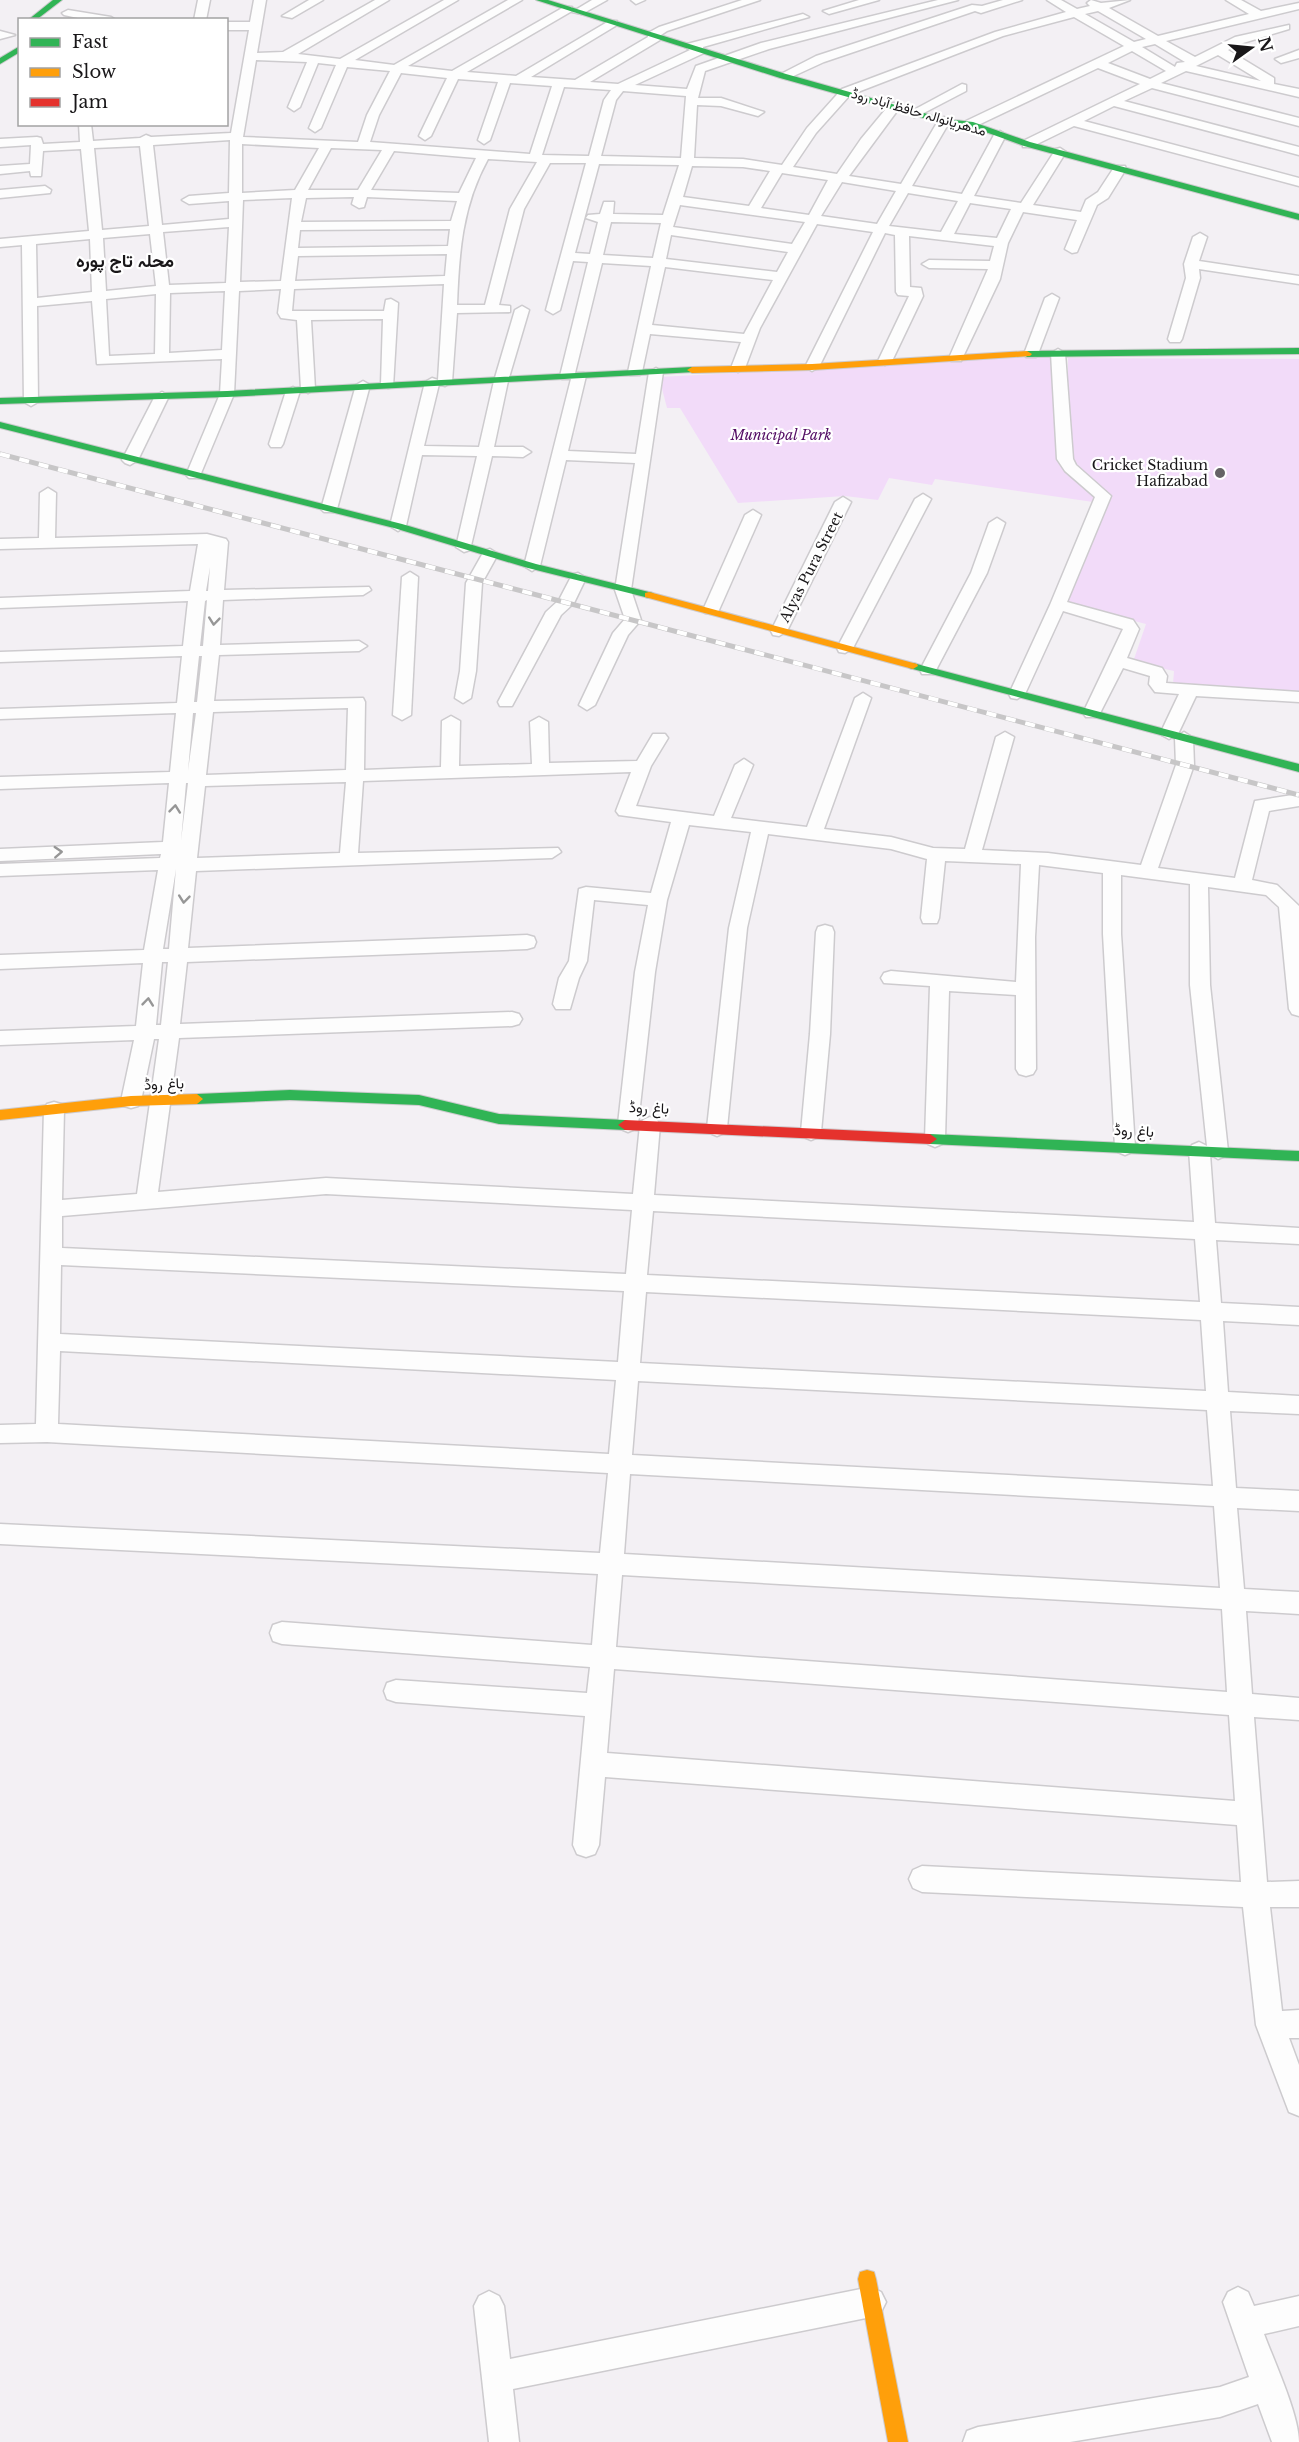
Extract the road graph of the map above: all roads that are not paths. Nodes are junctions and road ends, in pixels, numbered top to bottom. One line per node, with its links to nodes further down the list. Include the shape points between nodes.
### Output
1 (58, 0): 29 (main road)
2 (85, 0): 26 (main road)
3 (204, 0): 31 (street)
4 (260, 0): 36 (street)
5 (317, 0): 27 (street)
6 (383, 0): 45 (street)
7 (452, 0): 51 (street)
8 (516, 0): 54 (street)
9 (540, 0): 22 (main road, مدھریانوالہ حافظ آباد روڈ)
10 (601, 0): 22 (street)
11 (754, 0): 38 (street, via 663,29)
12 (873, 0): 19 (street)
13 (952, 0): 32 (street)
14 (1016, 0): 56 (street, via 981,10 976,7)
15 (1053, 0): 24 (street)
16 (1087, 0): 21 (street)
17 (1124, 0): 21 (street)
18 (1232, 0): 25 (street)
19 (858, 4): 23 (street); 32 (street)
20 (1299, 6): 25 (street)
21 (1099, 7): 24 (street); 39 (street)
22 (573, 11): 34 (main road, مدھریانوالہ حافظ آباد روڈ); 55 (street)
23 (829, 11)
24 (1075, 13): 33 (street); 41 (street)
25 (1260, 15): 39 (street)
26 (64, 16): 30 (street)
27 (288, 16)
28 (803, 17): 40 (street)
29 (34, 18)
30 (88, 18)
31 (200, 18)
32 (877, 18): 48 (street, via 765,46)
33 (1052, 20): 41 (street); 63 (street, via 999,34)
34 (613, 23): 38 (main road, مدھریانوالہ حافظ آباد روڈ); 57 (street)
35 (228, 26): 36 (street)
36 (256, 26): 46 (street)
37 (1285, 27): 43 (street)
38 (654, 36): 40 (main road, مدھریانوالہ حافظ آباد روڈ); 59 (street)
39 (1156, 39): 41 (street); 53 (street)
40 (696, 48): 48 (main road, مدھریانوالہ حافظ آباد روڈ); 61 (street)
41 (1129, 48): 52 (street); 53 (street)
42 (18, 49): 50 (main road)
43 (1219, 50): 53 (street); 64 (street, via 1257,75)
44 (1299, 54): 49 (street)
45 (286, 56): 46 (street); 47 (street)
46 (251, 57): 79 (street)
47 (314, 59): 51 (street); 67 (street)
48 (730, 59): 56 (main road, مدھریانوالہ حافظ آباد روڈ); 65 (street, via 700,69)
49 (1281, 59)
50 (0, 62)
51 (343, 62): 54 (street); 76 (street)
52 (1099, 64): 60 (street); 74 (street)
53 (1182, 66): 60 (street); 64 (street)
54 (398, 67): 55 (street); 86 (street, via 373,115)
55 (454, 75): 57 (street); 78 (street)
56 (783, 75): 63 (main road, مدھریانوالہ حافظ آباد روڈ)
57 (511, 79): 58 (street); 81 (street)
58 (559, 83): 59 (street); 92 (street)
59 (576, 84): 61 (street)
60 (1152, 84): 66 (street); 73 (street)
61 (619, 88): 65 (street); 93 (street, via 610,100)
62 (962, 88): 70 (street)
63 (846, 92): 68 (main road, مدھریانوالہ حافظ آباد روڈ); 95 (street)
64 (1294, 92)
65 (692, 97): 69 (street); 94 (street, via 691,135)
66 (1113, 102): 72 (street); 90 (street)
67 (294, 107)
68 (894, 107): 70 (main road, مدھریانوالہ حافظ آباد روڈ); 98 (street)
69 (758, 112)
70 (914, 112): 71 (main road, مدھریانوالہ حافظ آباد روڈ)
71 (944, 121): 74 (main road, مدھریانوالہ حافظ آباد روڈ); 100 (street)
72 (1073, 122): 85 (street); 99 (street)
73 (1299, 122)
74 (970, 124): 77 (main road, مدھریانوالہ حافظ آباد روڈ)
75 (85, 126): 83 (street)
76 (315, 128)
77 (1000, 135): 85 (main road, مدھریانوالہ حافظ آباد روڈ); 107 (street)
78 (425, 136)
79 (236, 138): 80 (street); 84 (street); 104 (street)
80 (146, 139): 83 (street); 124 (street)
81 (484, 140)
82 (0, 143): 88 (street, via 37,141)
83 (87, 144): 88 (street); 126 (street)
84 (327, 144): 86 (street); 102 (street)
85 (1028, 144): 89 (main road, مدھریانوالہ حافظ آباد روڈ)
86 (363, 146): 87 (street)
87 (390, 147): 91 (street); 106 (street)
88 (38, 148): 97 (street, via 36,170)
89 (1060, 152): 96 (main road, مدھریانوالہ حافظ آباد روڈ); 111 (street)
90 (1299, 152)
91 (484, 155): 92 (street); 105 (street)
92 (541, 158): 93 (street); 152 (street, via 517,209)
93 (594, 158): 94 (street); 116 (street)
94 (685, 162): 95 (street, via 743,163); 109 (street)
95 (782, 169): 98 (street); 113 (street)
96 (1120, 169): 114 (main road, مدھریانوالہ حافظ آباد روڈ); 115 (street, via 1103,195 1090,202)
97 (0, 170)
98 (841, 178): 100 (street); 117 (street, via 834,181)
99 (1299, 182)
100 (907, 188): 107 (street); 123 (street)
101 (45, 190): 103 (street)
102 (300, 193): 104 (street); 106 (street); 122 (street)
103 (0, 194)
104 (236, 197): 108 (street); 118 (street)
105 (464, 197): 106 (street); 121 (street)
106 (361, 199)
107 (966, 199): 111 (street); 127 (street)
108 (189, 200)
109 (676, 200): 113 (street); 119 (street)
110 (396, 207): 120 (street)
111 (1021, 207): 115 (street); 131 (street)
112 (608, 211): 116 (street); 119 (street); 137 (street)
113 (753, 211): 117 (street)
114 (1297, 213)
115 (1085, 217): 133 (street)
116 (578, 218): 136 (street)
117 (814, 219): 123 (street); 132 (street)
118 (236, 222): 124 (street); 146 (street)
119 (667, 224): 132 (street); 138 (street)
120 (394, 225): 121 (street); 122 (street)
121 (459, 225): 134 (street)
122 (294, 226): 135 (street)
123 (881, 228): 125 (street); 166 (street)
124 (156, 229): 126 (street); 147 (street)
125 (902, 232): 127 (street); 165 (street, via 903,292 916,291 916,296)
126 (96, 234): 129 (street); 148 (street)
127 (945, 237): 131 (street)
128 (1200, 237): 140 (street)
129 (29, 240): 130 (street); 150 (street)
130 (0, 243)
131 (1001, 243): 141 (street)
132 (796, 249): 142 (street)
133 (1072, 249)
134 (455, 250): 135 (street); 143 (street)
135 (291, 252): 145 (street)
136 (566, 257): 137 (street); 153 (street)
137 (596, 258): 138 (street); 154 (street)
138 (661, 262): 142 (street); 156 (street)
139 (929, 264): 141 (street)
140 (1191, 264): 144 (street); 158 (street, via 1193,278)
141 (996, 265): 164 (street)
142 (781, 278): 157 (street)
143 (452, 280): 145 (street); 151 (street)
144 (1299, 280)
145 (288, 284): 146 (street); 155 (street, via 286,315)
146 (232, 285): 147 (street); 161 (street)
147 (163, 289): 148 (street); 163 (street)
148 (99, 295): 150 (street); 163 (street, via 102,361)
149 (1052, 298): 162 (street)
150 (29, 303): 179 (street)
151 (451, 309): 152 (street); 172 (street, via 451,343)
152 (491, 309): 153 (street)
153 (537, 310): 154 (street); 171 (street)
154 (582, 311): 170 (street)
155 (304, 316): 173 (street, via 391,309); 175 (street)
156 (646, 329): 157 (street); 168 (street)
157 (749, 339): 167 (street)
158 (1175, 339)
159 (1299, 351): 160 (main road)
160 (1058, 353): 162 (main road); 209 (street, via 1065,459 1103,496)
161 (228, 354): 163 (street); 176 (street)
162 (1031, 354): 164 (main road)
163 (162, 358)
164 (956, 358): 165 (main road)
165 (885, 361): 166 (main road)
166 (812, 367): 167 (main road)
167 (738, 368): 169 (main road)
168 (635, 372): 169 (main road); 170 (main road)
169 (656, 372): 186 (street)
170 (573, 376): 171 (main road); 185 (street)
171 (501, 381): 172 (main road); 183 (street)
172 (439, 382): 173 (main road); 182 (street)
173 (388, 384): 174 (main road)
174 (363, 385): 175 (main road); 192 (street)
175 (300, 390): 176 (main road); 181 (street)
176 (227, 394): 177 (main road); 188 (street)
177 (162, 396): 179 (main road); 187 (street)
178 (0, 401): 179 (main road)
179 (31, 402)
180 (0, 425): 187 (main road)
181 (276, 444)
182 (416, 450): 183 (street); 195 (street)
183 (485, 451): 184 (street); 199 (street)
184 (523, 452)
185 (560, 455): 186 (street); 201 (street)
186 (643, 459): 204 (street)
187 (130, 460): 188 (main road)
188 (194, 475): 192 (main road)
189 (48, 493): 197 (street)
190 (923, 499): 213 (street)
191 (843, 502): 211 (street, Alyas Pura Street)
192 (329, 509): 195 (main road)
193 (753, 515): 210 (street)
194 (998, 523): 218 (street, via 978,573)
195 (398, 526): 199 (main road)
196 (213, 540): 197 (street); 206 (street); 207 (street)
197 (47, 543): 198 (street)
198 (0, 544)
199 (464, 547): 200 (main road)
200 (490, 554): 201 (main road); 222 (street, via 474,583)
201 (532, 566): 203 (main road)
202 (410, 578): 229 (street)
203 (578, 578): 204 (main road); 224 (street, via 566,603 554,612)
204 (623, 590): 210 (main road); 225 (street, via 633,620 621,633)
205 (363, 591): 207 (street)
206 (197, 595): 207 (street); 208 (street); 214 (street)
207 (217, 595): 215 (street, one-way to 215)
208 (0, 603)
209 (1058, 605): 217 (street, via 1127,623 1131,629); 220 (street)
210 (711, 610): 211 (main road)
211 (779, 631): 213 (main road)
212 (359, 646): 215 (street)
213 (845, 648): 218 (main road)
214 (192, 650): 215 (street); 216 (street); 226 (street)
215 (211, 650): 226 (street)
216 (0, 657)
217 (1118, 661): 219 (street, via 1156,672 1161,688); 227 (street)
218 (928, 670): 220 (main road)
219 (1190, 690): 221 (street); 232 (street)
220 (1017, 694): 227 (main road)
221 (1299, 697)
222 (463, 698)
223 (863, 698): 248 (street)
224 (506, 702)
225 (587, 705)
226 (195, 709): 228 (street); 240 (street); 241 (street, via 357,702); 243 (street)
227 (1092, 713): 232 (main road)
228 (0, 714)
229 (402, 715)
230 (451, 721): 239 (street)
231 (539, 722): 238 (street)
232 (1176, 736): 237 (main road); 259 (street, via 1185,765)
233 (1005, 737): 253 (street)
234 (659, 738): 236 (street)
235 (744, 765): 246 (street)
236 (642, 766): 238 (street); 245 (street, via 625,811)
237 (1299, 768)
238 (541, 769): 239 (street)
239 (450, 770): 241 (street)
240 (178, 777): 242 (street); 243 (street); 252 (street, one-way to 240)
241 (354, 779): 243 (street); 255 (street)
242 (0, 783)
243 (196, 783): 254 (street)
244 (1299, 800): 261 (street, via 1261,805)
245 (682, 816): 246 (street); 262 (street)
246 (720, 822): 247 (street)
247 (761, 827): 248 (street); 285 (street, via 738,928)
248 (814, 833): 250 (street, via 891,843)
249 (552, 852): 255 (street)
250 (937, 854): 253 (street); 264 (street)
251 (0, 855): 252 (street, one-way to 252)
252 (169, 855): 254 (street); 258 (street); 268 (street)
253 (972, 855): 256 (street)
254 (188, 858): 255 (street); 267 (street, one-way to 267)
255 (349, 858)
256 (1030, 858): 257 (street); 272 (street)
257 (1112, 868): 259 (street); 288 (street)
258 (0, 870)
259 (1147, 873): 260 (street)
260 (1199, 879): 261 (street); 289 (street)
261 (1242, 885): 263 (street, via 1279,893)
262 (658, 900): 273 (street, via 586,893 578,961); 284 (street, via 645,972)
263 (1293, 912): 274 (street)
264 (930, 918)
265 (825, 932): 286 (street)
266 (527, 942): 267 (street)
267 (178, 956): 268 (street); 277 (street)
268 (153, 957): 269 (street); 276 (street, one-way to 268)
269 (0, 962)
270 (891, 978): 271 (street, via 939,980)
271 (939, 984): 272 (street); 287 (street)
272 (1026, 989): 279 (street)
273 (563, 1004)
274 (1299, 1009)
275 (512, 1018): 277 (street)
276 (145, 1031): 277 (street); 278 (street); 280 (street)
277 (169, 1032): 281 (street)
278 (0, 1038)
279 (1026, 1069)
280 (131, 1101): 281 (main road, باغ روڈ); 282 (main road, باغ روڈ)
281 (162, 1101): 284 (main road, باغ روڈ, via 357,1096 419,1100 499,1119); 291 (street)
282 (54, 1109): 283 (main road, باغ روڈ); 293 (street)
283 (0, 1115)
284 (639, 1124): 285 (main road, باغ روڈ); 292 (street)
285 (717, 1128): 286 (main road, باغ روڈ)
286 (811, 1132): 287 (main road, باغ روڈ)
287 (935, 1138): 288 (main road, باغ روڈ)
288 (1125, 1147): 289 (main road, باغ روڈ)
289 (1208, 1151): 290 (main road, باغ روڈ); 294 (street)
290 (1299, 1156)
291 (146, 1201): 292 (street, via 326,1185); 293 (street)
292 (641, 1204): 294 (street); 297 (street)
293 (52, 1209): 296 (street)
294 (1206, 1232): 295 (street); 298 (street)
295 (1299, 1236)
296 (51, 1256): 297 (street); 300 (street)
297 (635, 1283): 298 (street); 301 (street)
298 (1211, 1310): 299 (street); 302 (street)
299 (1299, 1316)
300 (49, 1341): 301 (street); 304 (street)
301 (627, 1373): 302 (street); 306 (street)
302 (1217, 1400): 303 (street); 307 (street)
303 (1299, 1405)
304 (48, 1433): 305 (street); 306 (street)
305 (0, 1434)
306 (619, 1464): 307 (street); 310 (street)
307 (1223, 1496): 308 (street); 311 (street)
308 (1299, 1501)
309 (0, 1534): 310 (street)
310 (610, 1564): 311 (street); 314 (street)
311 (1233, 1599): 312 (street); 316 (street)
312 (1299, 1603)
313 (282, 1633): 314 (street)
314 (601, 1656): 316 (street); 317 (street)
315 (396, 1691): 317 (street)
316 (1239, 1704): 318 (street); 320 (street)
317 (597, 1705): 319 (street)
318 (1299, 1709)
319 (592, 1764): 320 (street); 321 (street)
320 (1247, 1814): 324 (street)
321 (586, 1845)
322 (922, 1879): 324 (street)
323 (1299, 1894): 324 (street)
324 (1255, 1895): 326 (street)
325 (1299, 2024): 326 (street)
326 (1270, 2025): 327 (street)
327 (1299, 2102)
328 (869, 2290): 331 (street); 334 (main road)
329 (489, 2306): 331 (street)
330 (1299, 2311): 332 (street, via 1242,2312)
331 (496, 2377): 333 (street)
332 (1269, 2385): 335 (street, via 1220,2402); 336 (street)
333 (504, 2442)
334 (898, 2442)
335 (978, 2442)
336 (1287, 2442)

